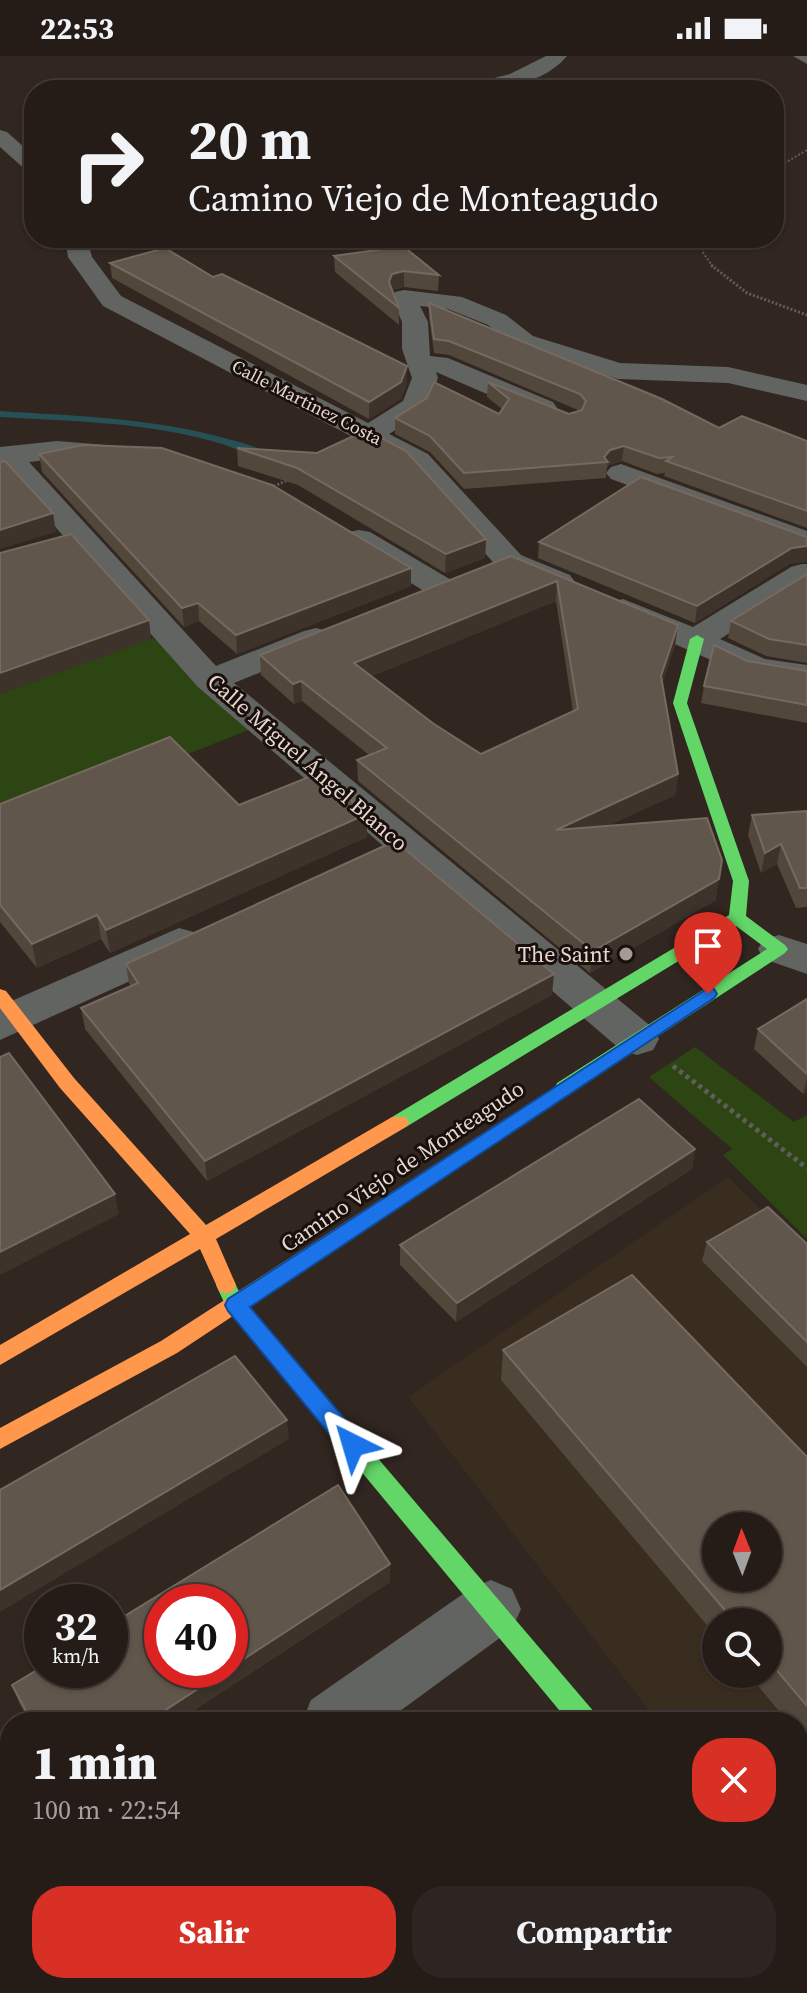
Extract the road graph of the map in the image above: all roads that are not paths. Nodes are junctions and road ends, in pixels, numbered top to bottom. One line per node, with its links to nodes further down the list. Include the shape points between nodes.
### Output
1 (558, 56): 2 (street, via 545,67)
2 (504, 80)
3 (0, 136): 4 (street)
4 (24, 158)
5 (78, 248): 9 (street, Calle Martinez Costa, via 112,301)
6 (420, 363): 7 (street, via 415,322 404,297 453,302 497,320 524,341 618,371 728,375); 8 (street, via 439,364); 9 (street, via 425,378 415,405)
7 (800, 404)
8 (568, 418)
9 (369, 434): 16 (street, Calle Martinez Costa, via 418,460)
10 (151, 454): 11 (street, via 57,450)
11 (4, 455): 21 (street, Calle Miguel Ángel Blanco, via 68,541)
12 (621, 473): 14 (street)
13 (278, 484): 16 (street, via 285,494)
14 (807, 542)
15 (807, 574): 19 (street)
16 (476, 575): 17 (street); 19 (street, Calle Martinez Costa, via 589,594)
17 (399, 605)
18 (341, 628): 21 (street)
19 (697, 639): 20 (street, Calle Martinez Costa, via 757,668); 24 (street, via 680,703 741,881)
20 (807, 675)
21 (210, 680): 22 (street, Calle Miguel Ángel Blanco)
22 (399, 841): 23 (street); 27 (street, Calle Miguel Ángel Blanco)
23 (357, 860)
24 (737, 918): 26 (street, Camino Viejo de Monteagudo); 27 (street, Camino Viejo de Monteagudo)
25 (215, 925): 28 (street)
26 (793, 954): 29 (street, Camino Viejo de Monteagudo)
27 (597, 1005): 29 (street, Calle Miguel Ángel Blanco); 30 (street, Camino Viejo de Monteagudo)
28 (5, 1012): 30 (street)
29 (637, 1039): 31 (street, Camino Viejo de Monteagudo)
30 (204, 1236): 31 (street); 32 (street, Camino Viejo de Monteagudo)
31 (235, 1305): 33 (street, Camino Viejo de Monteagudo); 34 (street)
32 (0, 1356)
33 (0, 1439)
34 (491, 1609): 35 (street); 36 (street)
35 (347, 1712)
36 (578, 1712)

